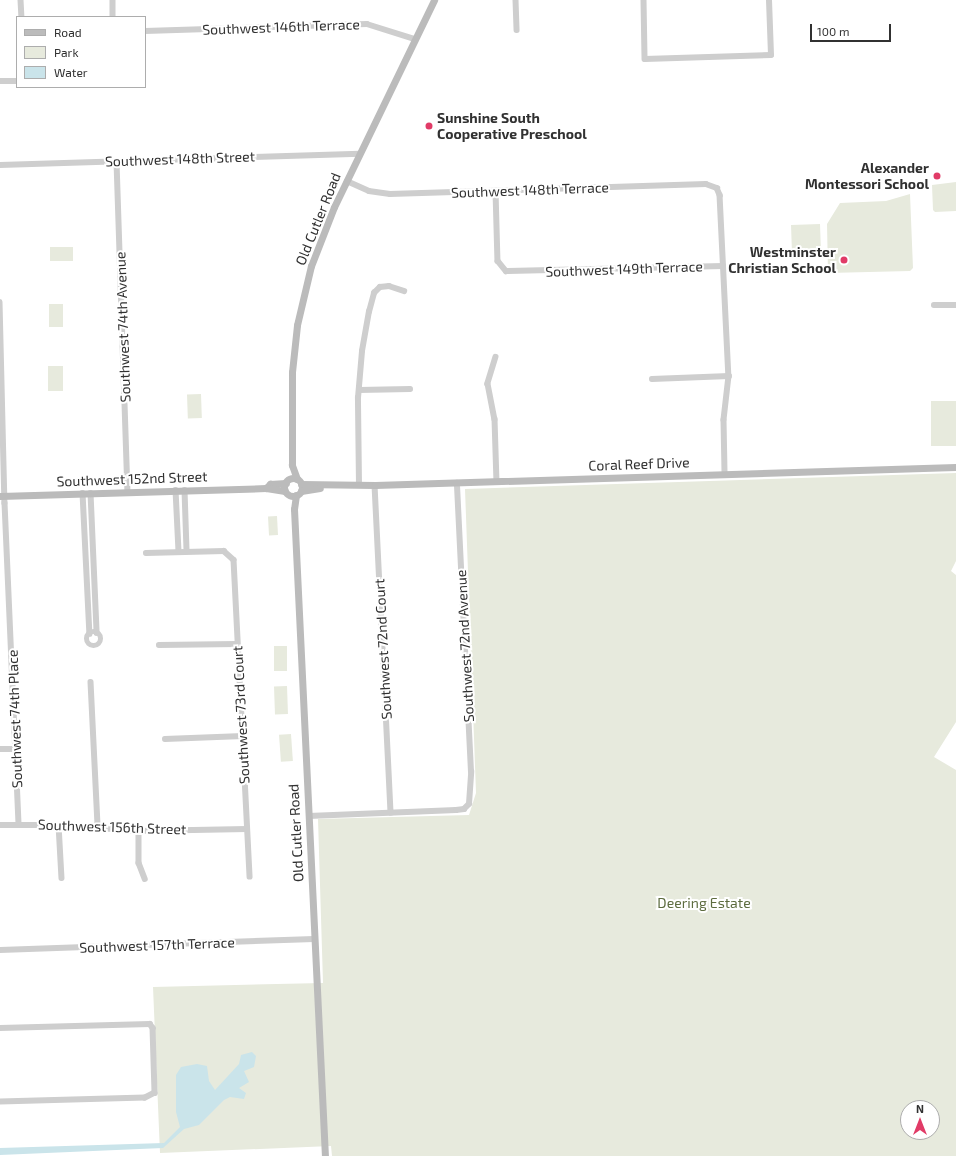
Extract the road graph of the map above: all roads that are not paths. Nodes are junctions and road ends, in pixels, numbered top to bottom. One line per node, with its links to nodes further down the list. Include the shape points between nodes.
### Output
1 (22, 0): 7 (street)
2 (113, 0): 8 (street)
3 (434, 0): 11 (main road, Old Cutler Road)
4 (516, 0): 9 (street)
5 (644, 0): 6 (street, via 645,59 771,55)
6 (769, 0)
7 (22, 16)
8 (114, 16)
9 (517, 30)
10 (146, 31): 11 (street, Southwest 146th Terrace, via 370,24)
11 (415, 39): 14 (main road, Old Cutler Road)
12 (0, 81): 13 (street)
13 (16, 81)
14 (360, 154): 15 (street, Southwest 148th Street); 17 (main road, Old Cutler Road)
15 (117, 162): 16 (street, Southwest 148th Street); 41 (street, Southwest 74th Avenue)
16 (0, 165)
17 (347, 181): 18 (street, Southwest 148th Terrace, via 387,194); 29 (main road, Old Cutler Road, via 318,246 300,310 291,380)
18 (496, 191): 19 (street, Southwest 149th Terrace, via 499,265 506,271); 19 (street, Southwest 148th Terrace, via 706,184 716,187 720,195)
19 (722, 266): 25 (street)
20 (404, 291): 28 (street, via 387,286 374,293 362,348)
21 (0, 302): 44 (street, Southwest 74th Place)
22 (934, 305): 23 (street)
23 (956, 305)
24 (496, 357): 34 (street, via 488,384 495,417)
25 (728, 376): 26 (street); 31 (street, via 724,423)
26 (652, 379)
27 (410, 389): 28 (street)
28 (359, 390): 35 (street)
29 (292, 465): 32 (main road, Old Cutler Road); 38 (main road, Old Cutler Road)
30 (956, 467): 31 (main road, Coral Reef Drive)
31 (725, 474): 34 (main road, Coral Reef Drive)
32 (287, 481): 37 (main road, Southwest 152nd Street, via 270,484); 38 (main road); 38 (main road, Old Cutler Road)
33 (457, 482): 34 (main road, Coral Reef Drive); 36 (main road, Coral Reef Drive); 57 (street, Southwest 72nd Avenue, via 472,783 467,808)
34 (497, 482)
35 (359, 485): 36 (main road, Coral Reef Drive); 38 (main road, Coral Reef Drive)
36 (375, 485): 57 (street, Southwest 72nd Court)
37 (266, 488): 38 (main road, Southwest 152nd Street); 40 (main road, Southwest 152nd Street)
38 (295, 489): 58 (main road, Old Cutler Road)
39 (176, 490): 40 (main road, Southwest 152nd Street); 41 (main road, Southwest 152nd Street); 46 (street)
40 (185, 490): 47 (street)
41 (128, 492): 42 (main road, Southwest 152nd Street)
42 (91, 493): 43 (main road, Southwest 152nd Street); 45 (street)
43 (82, 494): 44 (main road, Southwest 152nd Street); 45 (street)
44 (3, 495): 56 (street, Southwest 74th Place)
45 (89, 536): 49 (street)
46 (179, 552): 47 (street); 48 (street)
47 (187, 552): 50 (street, Southwest 73rd Court, via 229,554 234,564)
48 (146, 553)
49 (93, 633)
50 (237, 644): 51 (street); 53 (street, Southwest 73rd Court)
51 (159, 645)
52 (91, 682): 62 (street)
53 (243, 736): 54 (street); 63 (street, Southwest 73rd Court)
54 (165, 739)
55 (0, 749): 56 (street)
56 (15, 749): 59 (street, Southwest 74th Place)
57 (390, 813): 58 (street)
58 (309, 816): 68 (main road, Old Cutler Road)
59 (19, 824): 60 (street, Southwest 156th Street); 61 (street, Southwest 156th Street)
60 (0, 825)
61 (59, 825): 62 (street, Southwest 156th Street); 66 (street)
62 (98, 826): 64 (street, Southwest 156th Street)
63 (247, 829): 64 (street, Southwest 156th Street); 65 (street, Southwest 73rd Court)
64 (139, 831): 67 (street, via 139,863)
65 (250, 877)
66 (62, 878)
67 (145, 879)
68 (314, 939): 69 (street, Southwest 157th Terrace); 72 (main road, Old Cutler Road)
69 (0, 950)
70 (0, 1028): 71 (street, via 144,1024 153,1028 155,1093 145,1098)
71 (0, 1102)
72 (325, 1156)

